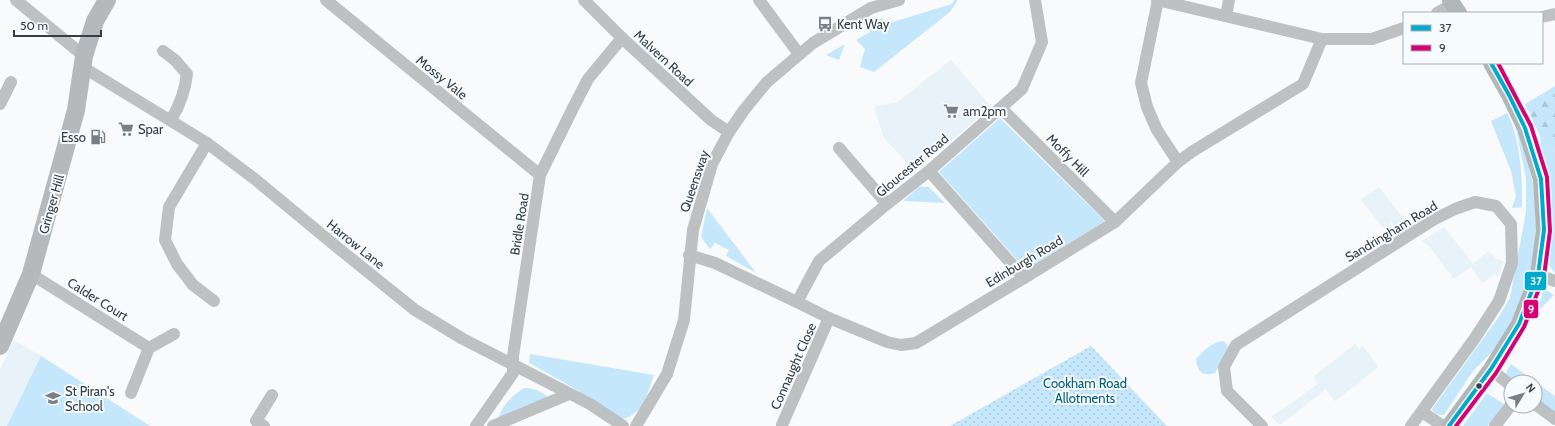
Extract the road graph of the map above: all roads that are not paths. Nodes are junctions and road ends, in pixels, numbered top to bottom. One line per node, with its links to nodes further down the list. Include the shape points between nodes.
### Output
1 (16, 0): 21 (street, Harrow Lane)
2 (107, 0): 21 (main road, Gringer Hill, via 95,21)
3 (326, 0): 32 (street, Mossy Vale)
4 (584, 0): 17 (street, Malvern Road)
5 (758, 0): 20 (street)
6 (899, 0): 10 (street, Queensway)
7 (1035, 0): 25 (street, Gloucester Road, via 1042,42 1022,89)
8 (1157, 0): 14 (street); 30 (street, via 1141,83 1147,107 1157,130)
9 (1229, 0): 14 (street)
10 (869, 4): 20 (street, Queensway)
11 (1454, 6): 12 (street)
12 (1439, 12)
13 (1555, 14): 15 (street)
14 (1226, 16): 18 (street)
15 (1543, 17)
16 (1403, 28): 18 (street, via 1372,39)
17 (622, 38): 27 (street, Malvern Road, via 711,120); 32 (street, Bridle Road, via 588,79)
18 (1322, 39): 30 (street, Edinburgh Road, via 1303,84)
19 (164, 51): 26 (street, via 187,74 185,90)
20 (799, 54): 27 (street, Queensway, via 767,82)
21 (82, 61): 26 (street, Harrow Lane); 36 (main road, Gringer Hill, via 76,110)
22 (1492, 64): 37 (main road, via 1525,128 1541,179 1544,230)
23 (11, 82): 24 (street)
24 (0, 104)
25 (1001, 108): 31 (street, Gloucester Road); 34 (street, Moffy Hill)
26 (171, 120): 28 (street, Harrow Lane)
27 (729, 132): 35 (street, Queensway, via 712,164 693,230)
28 (207, 143): 40 (street, via 169,207 165,240 193,285); 46 (street, Harrow Lane, via 416,310 463,339)
29 (839, 148): 33 (street)
30 (1178, 162): 34 (street, Edinburgh Road)
31 (929, 171): 33 (street, Gloucester Road); 38 (street)
32 (540, 175): 46 (street, Bridle Road)
33 (887, 204): 41 (street, Gloucester Road, via 819,261)
34 (1115, 222): 38 (street, Edinburgh Road)
35 (689, 255): 41 (street, Edinburgh Road, via 714,263); 61 (street, Queensway, via 684,320 667,374)
36 (31, 274): 44 (main road, Gringer Hill); 45 (street, Calder Court)
37 (1538, 275): 39 (street); 47 (main road, via 1519,324)
38 (1024, 278): 42 (street, Edinburgh Road, via 916,343 901,345 887,342)
39 (1555, 281)
40 (214, 301)
41 (797, 302): 42 (street, Edinburgh Road)
42 (829, 318): 57 (street, Connaught Close)
43 (174, 334): 45 (street)
44 (0, 346)
45 (149, 348): 49 (street)
46 (513, 364): 50 (street, Harrow Lane); 58 (street, Bridle Road, via 513,372)
47 (1491, 369): 48 (street); 65 (main road)
48 (1503, 379)
49 (131, 393)
50 (570, 394): 59 (street); 60 (street, Harrow Lane)
51 (272, 395): 56 (street)
52 (1543, 410): 55 (street)
53 (1422, 412): 62 (street, Sandringham Road, via 1500,301 1512,263 1511,224 1496,206 1476,202 1433,220 1236,345 1224,367 1227,391); 63 (street, Sandringham Road); 64 (street)
54 (1505, 414): 66 (street)
55 (1555, 419)
56 (257, 424)
57 (782, 425)
58 (476, 426)
59 (493, 426)
60 (623, 426)
61 (636, 426)
62 (1262, 426)
63 (1411, 426)
64 (1443, 426)
65 (1449, 426)
66 (1496, 426)

